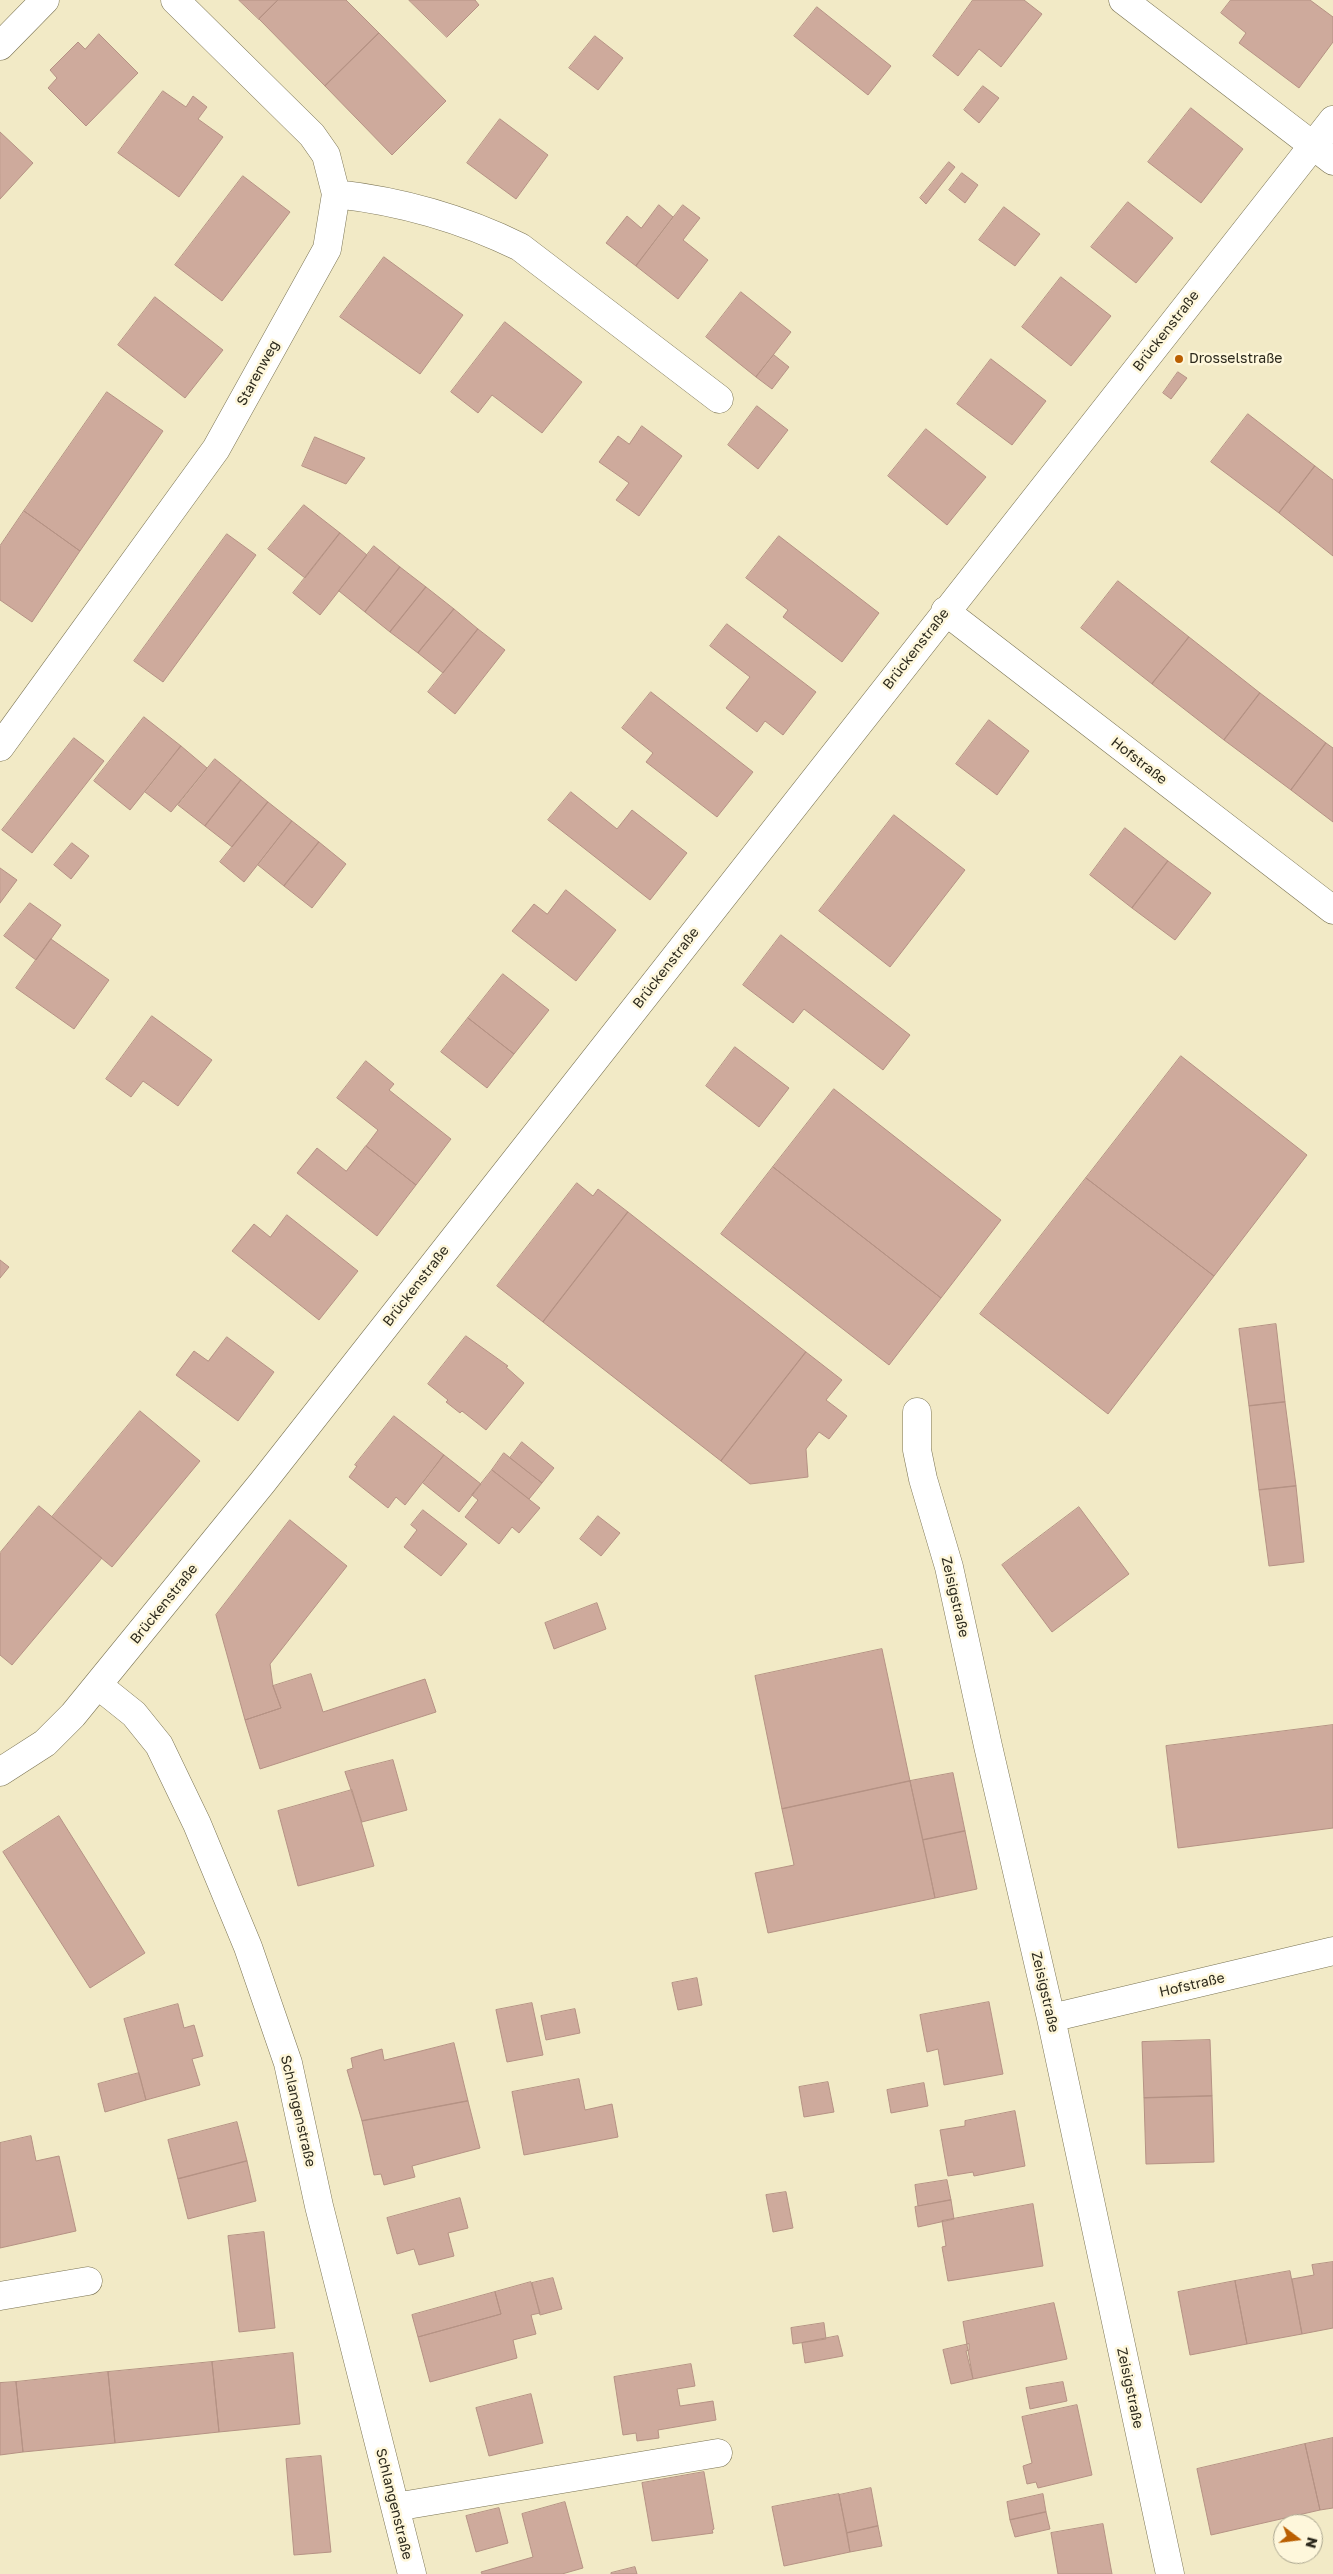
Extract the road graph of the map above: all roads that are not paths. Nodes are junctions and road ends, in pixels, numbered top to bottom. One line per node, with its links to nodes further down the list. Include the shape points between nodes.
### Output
1 (45, 0): 4 (street)
2 (175, 0): 7 (street, Starenweg, via 312,135 326,155)
3 (1123, 0): 6 (street)
4 (0, 46)
5 (1333, 120): 6 (street, Brückenstraße)
6 (1323, 153): 9 (street, Brückenstraße)
7 (336, 194): 8 (street, via 394,202 492,233 520,247); 10 (street, Starenweg, via 327,249 216,449)
8 (719, 399)
9 (945, 611): 11 (street, Hofstraße); 13 (street, Brückenstraße, via 262,1483)
10 (0, 747)
11 (1333, 910)
12 (917, 1412): 16 (street, Zeisigstraße, via 917,1450 923,1479 949,1567)
13 (99, 1686): 14 (street, Brückenstraße, via 45,1742); 20 (street, Schlangenstraße, via 134,1714 159,1745 197,1824 248,1947 288,2063 319,2206)
14 (0, 1772)
15 (1333, 1951): 16 (street, Hofstraße)
16 (1051, 2018): 22 (street, Zeisigstraße)
17 (88, 2280): 18 (street)
18 (0, 2296)
19 (718, 2453): 20 (street)
20 (395, 2507): 21 (street, Schlangenstraße)
21 (412, 2574)
22 (1170, 2574)

